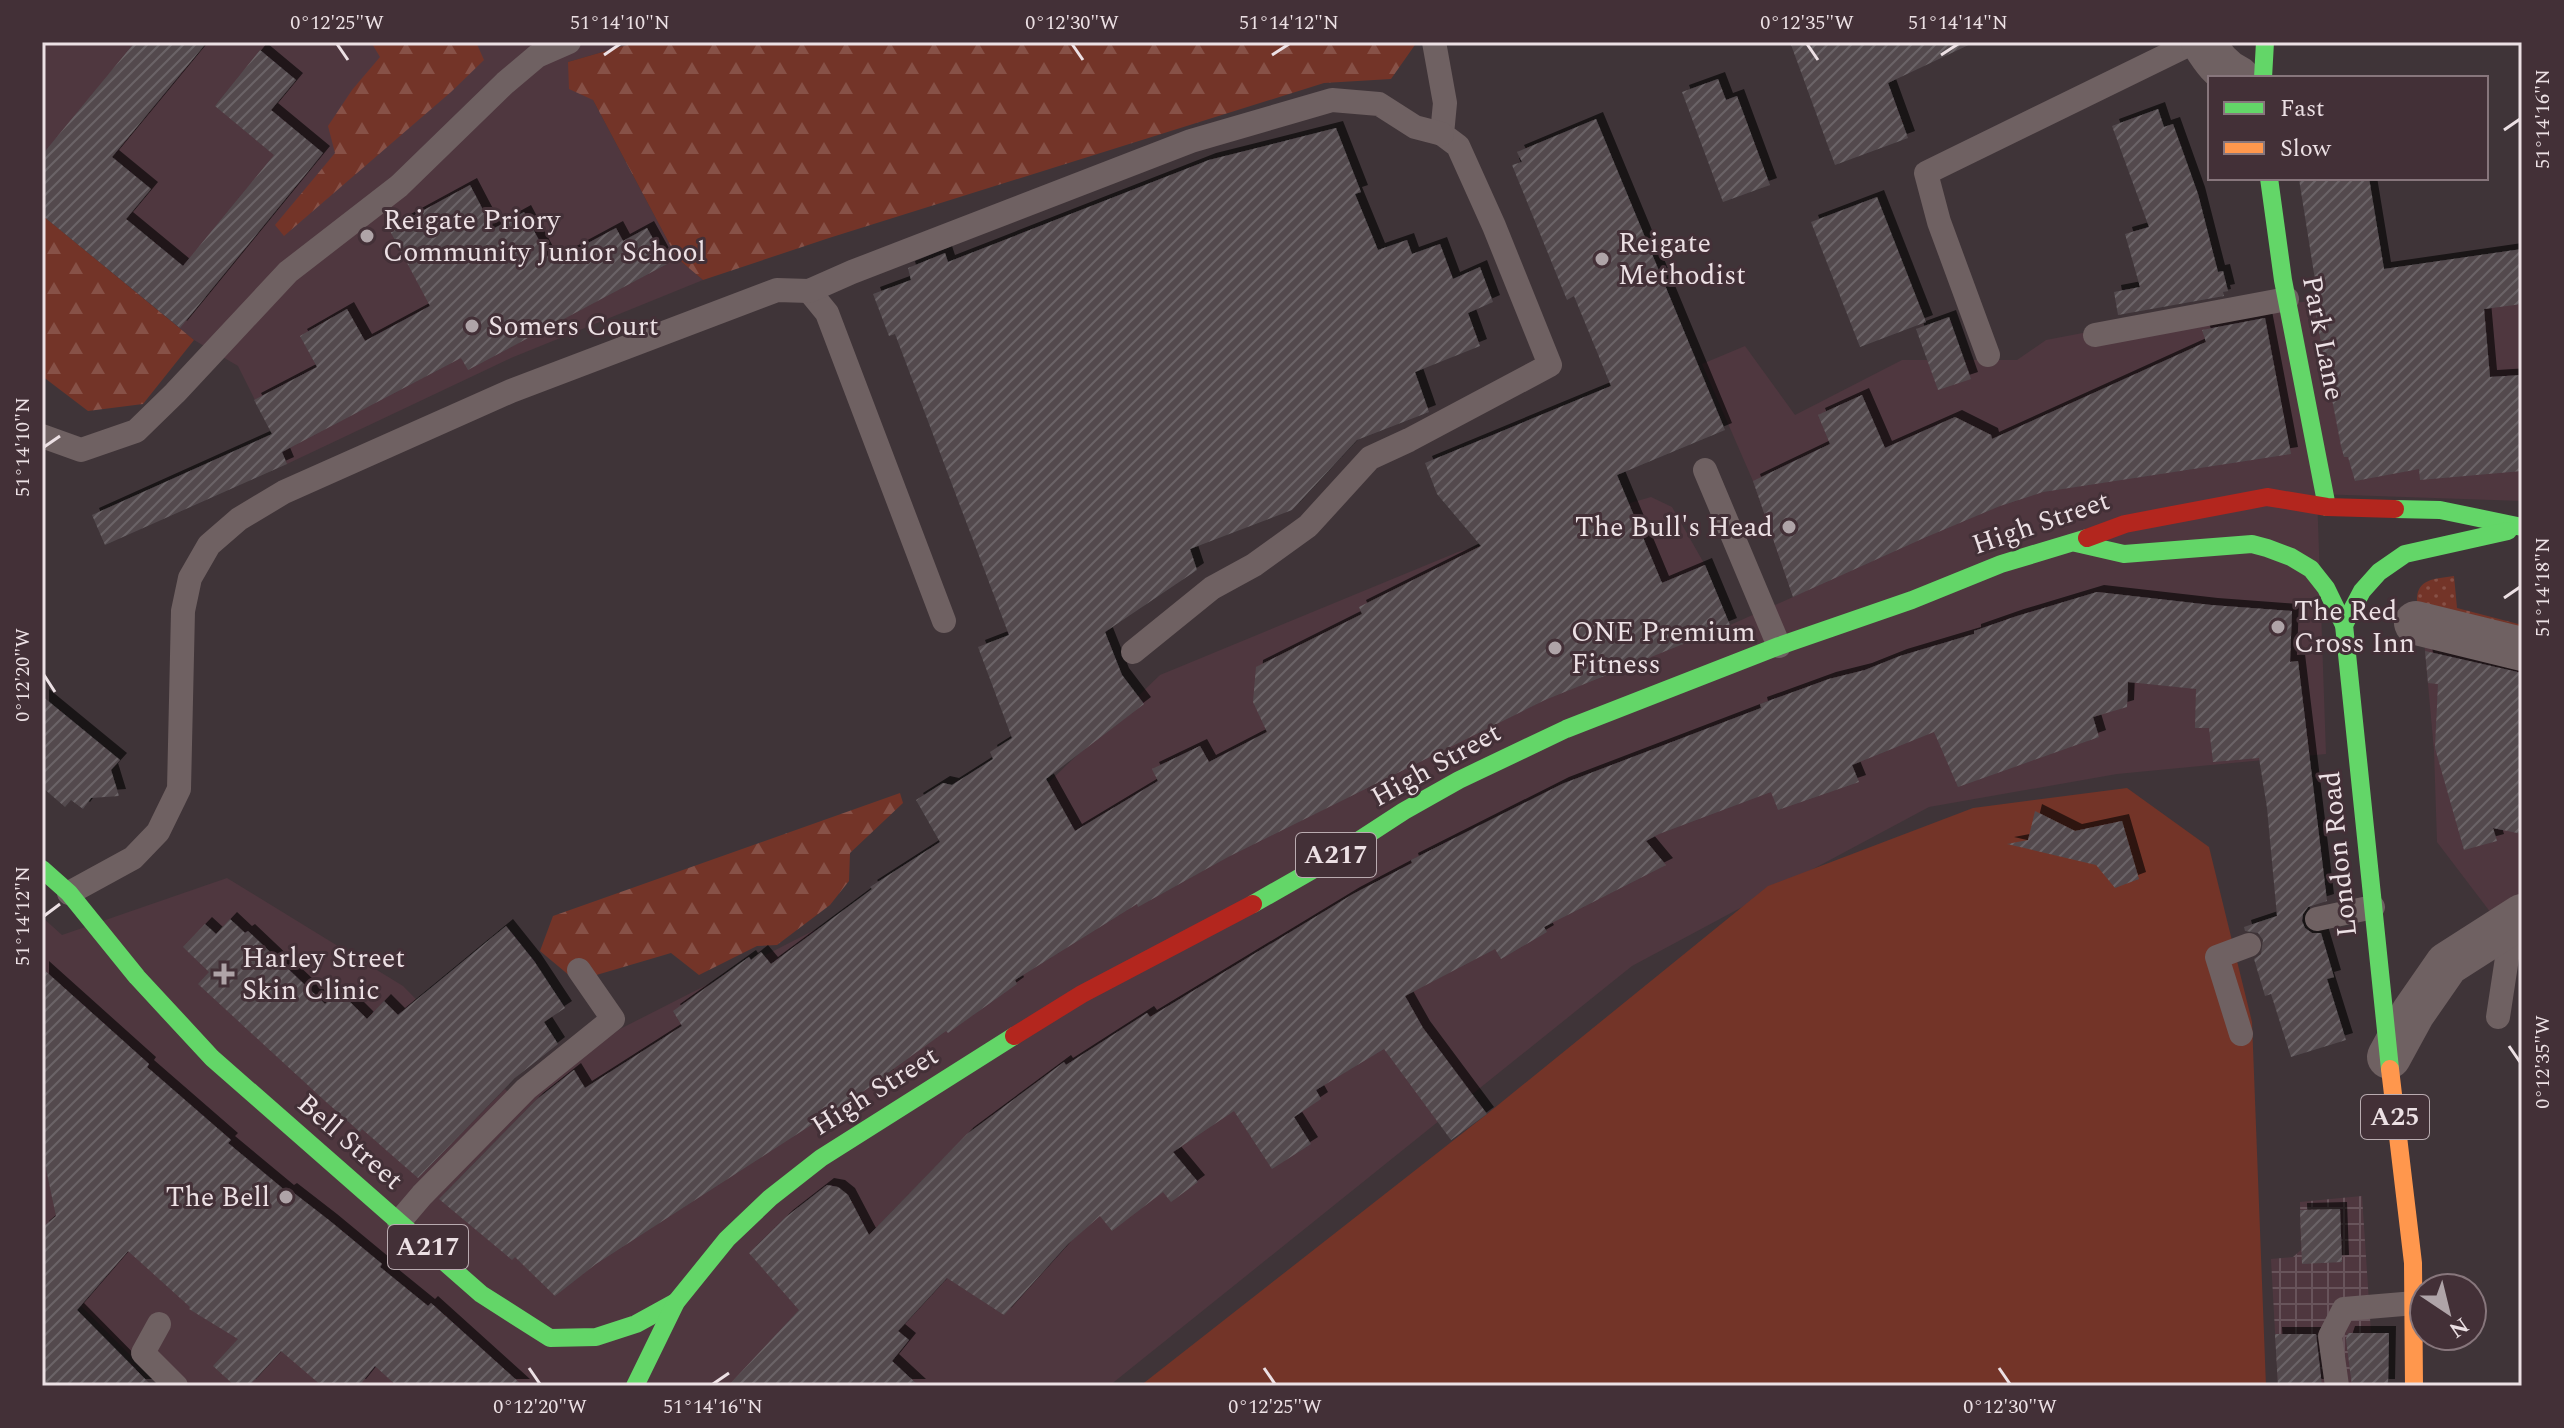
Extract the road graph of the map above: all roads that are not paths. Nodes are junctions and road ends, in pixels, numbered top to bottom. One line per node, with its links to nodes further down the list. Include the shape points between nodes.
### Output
1 (569, 42): 14 (lane, via 537,56 399,186 288,272 136,431 81,450)
2 (1434, 42): 8 (lane, via 1445,103)
3 (2194, 42): 13 (lane, via 1926,173)
4 (2203, 42): 6 (street, via 2214,61)
5 (2265, 42): 7 (main road)
6 (2233, 76)
7 (2263, 76)
8 (1442, 134): 10 (lane, via 1415,127 1379,104 1332,100 1191,141); 26 (lane, via 1458,146 1550,365 1370,458 1308,526 1212,588)
9 (2269, 180): 11 (main road, Park Lane)
10 (809, 291): 21 (lane, via 827,313); 28 (lane, via 777,290 511,391 284,492 239,519 209,545 190,578 185,600 179,789 158,832 133,858)
11 (2287, 299): 12 (lane); 15 (main road, Park Lane)
12 (2095, 335)
13 (1988, 355)
14 (42, 436)
15 (2316, 452): 17 (main road, via 2300,474); 18 (main road, Park Lane)
16 (1705, 470): 24 (lane)
17 (2267, 497): 18 (main road, High Street); 20 (main road, High Street, via 2125,524)
18 (2327, 507): 19 (main road, High Street, via 2440,510)
19 (2522, 528): 23 (main road, via 2405,554 2362,591)
20 (2074, 543): 23 (main road, London Road, via 2124,554 2252,544 2270,549 2312,570); 24 (main road, High Street / A217, via 2001,564)
21 (944, 621)
22 (2416, 623): 25 (street)
23 (2344, 625): 29 (main road, London Road / A25)
24 (1779, 646): 39 (main road, High Street / A217, via 1566,729 1459,780 1243,910 1082,994 821,1158 727,1239)
25 (2522, 649)
26 (1133, 652)
27 (42, 869): 28 (main road, Bell Street / A217)
28 (60, 900): 37 (main road, Bell Street / A217, via 212,1058)
29 (2373, 907): 30 (lane); 36 (main road, London Road / A25)
30 (2317, 919)
31 (2518, 925): 34 (lane); 36 (street, via 2447,964)
32 (2249, 945): 35 (lane, via 2217,957)
33 (579, 970): 37 (lane, via 613,1019 526,1089)
34 (2498, 1017)
35 (2241, 1034)
36 (2389, 1057): 38 (main road, London Road / A25)
37 (399, 1222): 39 (main road, Bell Street / A217, via 481,1294 550,1338 596,1337 636,1324)
38 (2413, 1272)
39 (676, 1302): 44 (main road, High Street / A217)
40 (2408, 1304): 45 (lane, via 2344,1309 2330,1336)
41 (159, 1324): 43 (lane, via 143,1353)
42 (2414, 1352): 46 (main road, London Road / A25)
43 (176, 1386)
44 (635, 1386)
45 (2337, 1386)
46 (2414, 1386)

